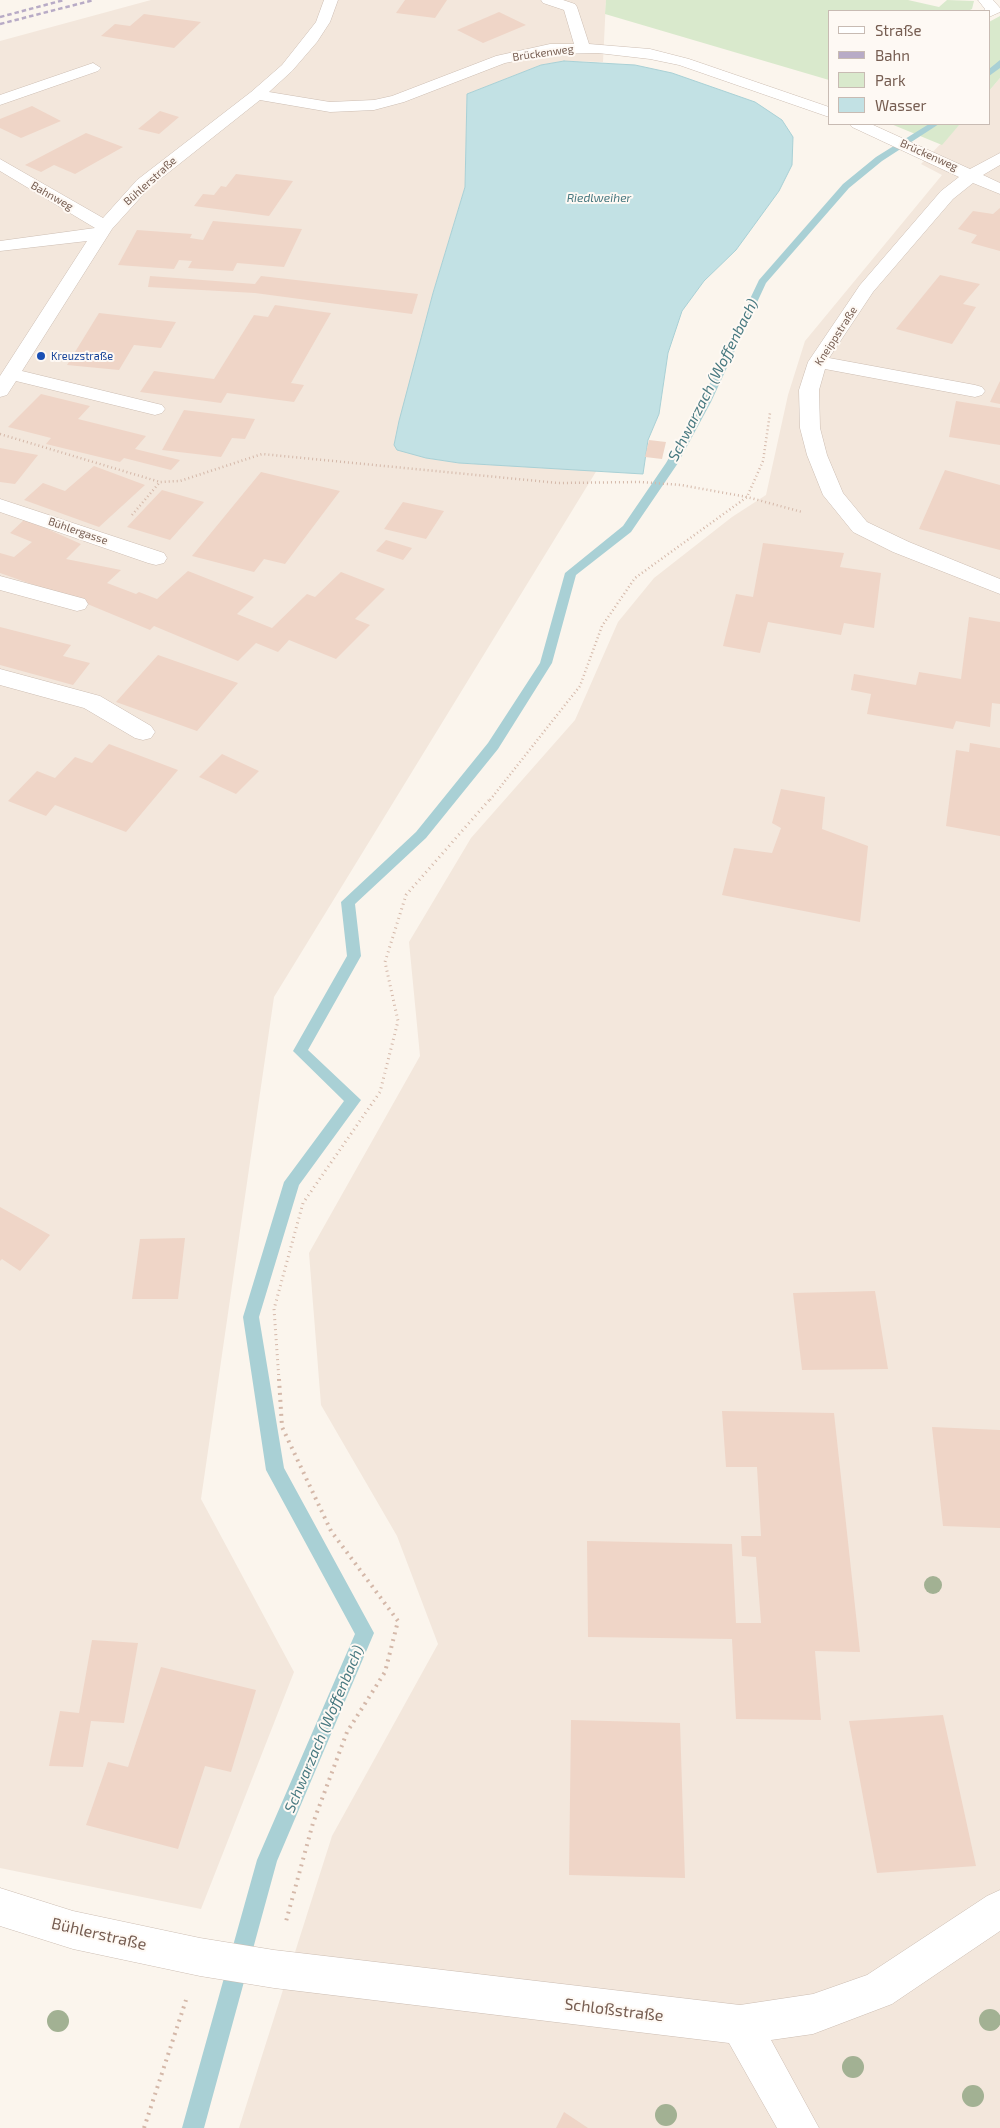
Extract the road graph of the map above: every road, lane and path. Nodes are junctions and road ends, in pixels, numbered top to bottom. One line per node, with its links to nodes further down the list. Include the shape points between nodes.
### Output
1 (331, 0): 7 (street, Bühlerstraße, via 323,22 302,52)
2 (548, 0): 5 (street, via 570,7)
3 (985, 0): 4 (street, via 994,10)
4 (990, 12)
5 (583, 47): 7 (street, Brückenweg, via 501,59 398,100 374,105 330,107); 9 (street, Brückenweg, via 623,50 684,62)
6 (93, 68): 8 (street)
7 (256, 95): 15 (street, Bühlerstraße, via 142,184)
8 (0, 100)
9 (828, 110)
10 (860, 125): 13 (street, Brückenweg)
11 (1000, 158): 13 (street, Kneippstraße)
12 (0, 164): 15 (street, Bahnweg)
13 (972, 175): 14 (street, Brückenweg); 17 (street, Kneippstraße, via 947,195 866,289)
14 (1000, 189)
15 (101, 230): 16 (street); 18 (street, Bühlerstraße)
16 (0, 246)
17 (816, 362): 19 (street); 27 (street, Kneippstraße, via 809,390 810,428 816,455 833,496)
18 (12, 374): 20 (street, Bühlerstraße); 21 (street)
19 (975, 391)
20 (0, 392)
21 (155, 409)
22 (771, 409): 25 (path, via 763,461)
23 (0, 434): 24 (path)
24 (160, 482): 25 (path, via 180,481 262,454 558,483 681,485); 28 (path)
25 (747, 497): 27 (path); 38 (path, via 635,578 602,626 580,686 505,783 406,895 385,962 398,1021 380,1092 302,1203 274,1309 282,1427 331,1531 398,1621 385,1672 347,1732 313,1824)
26 (0, 505): 28 (street, Bühlergasse)
27 (860, 527): 31 (street, Kneippstraße, via 901,548)
28 (108, 541): 29 (street, Bühlergasse)
29 (156, 558)
30 (0, 583): 32 (street)
31 (1000, 587)
32 (77, 604)
33 (0, 677): 34 (street, via 92,702)
34 (143, 732)
35 (0, 1907): 37 (street, Bühlerstraße, via 73,1930)
36 (1000, 1909): 39 (street, Schloßstraße, via 878,1990 813,2014)
37 (200, 1957): 38 (street, Schloßstraße); 40 (path)
38 (274, 1969): 39 (street, Schloßstraße)
39 (740, 2025): 41 (street)
40 (144, 2128)
41 (799, 2128)

